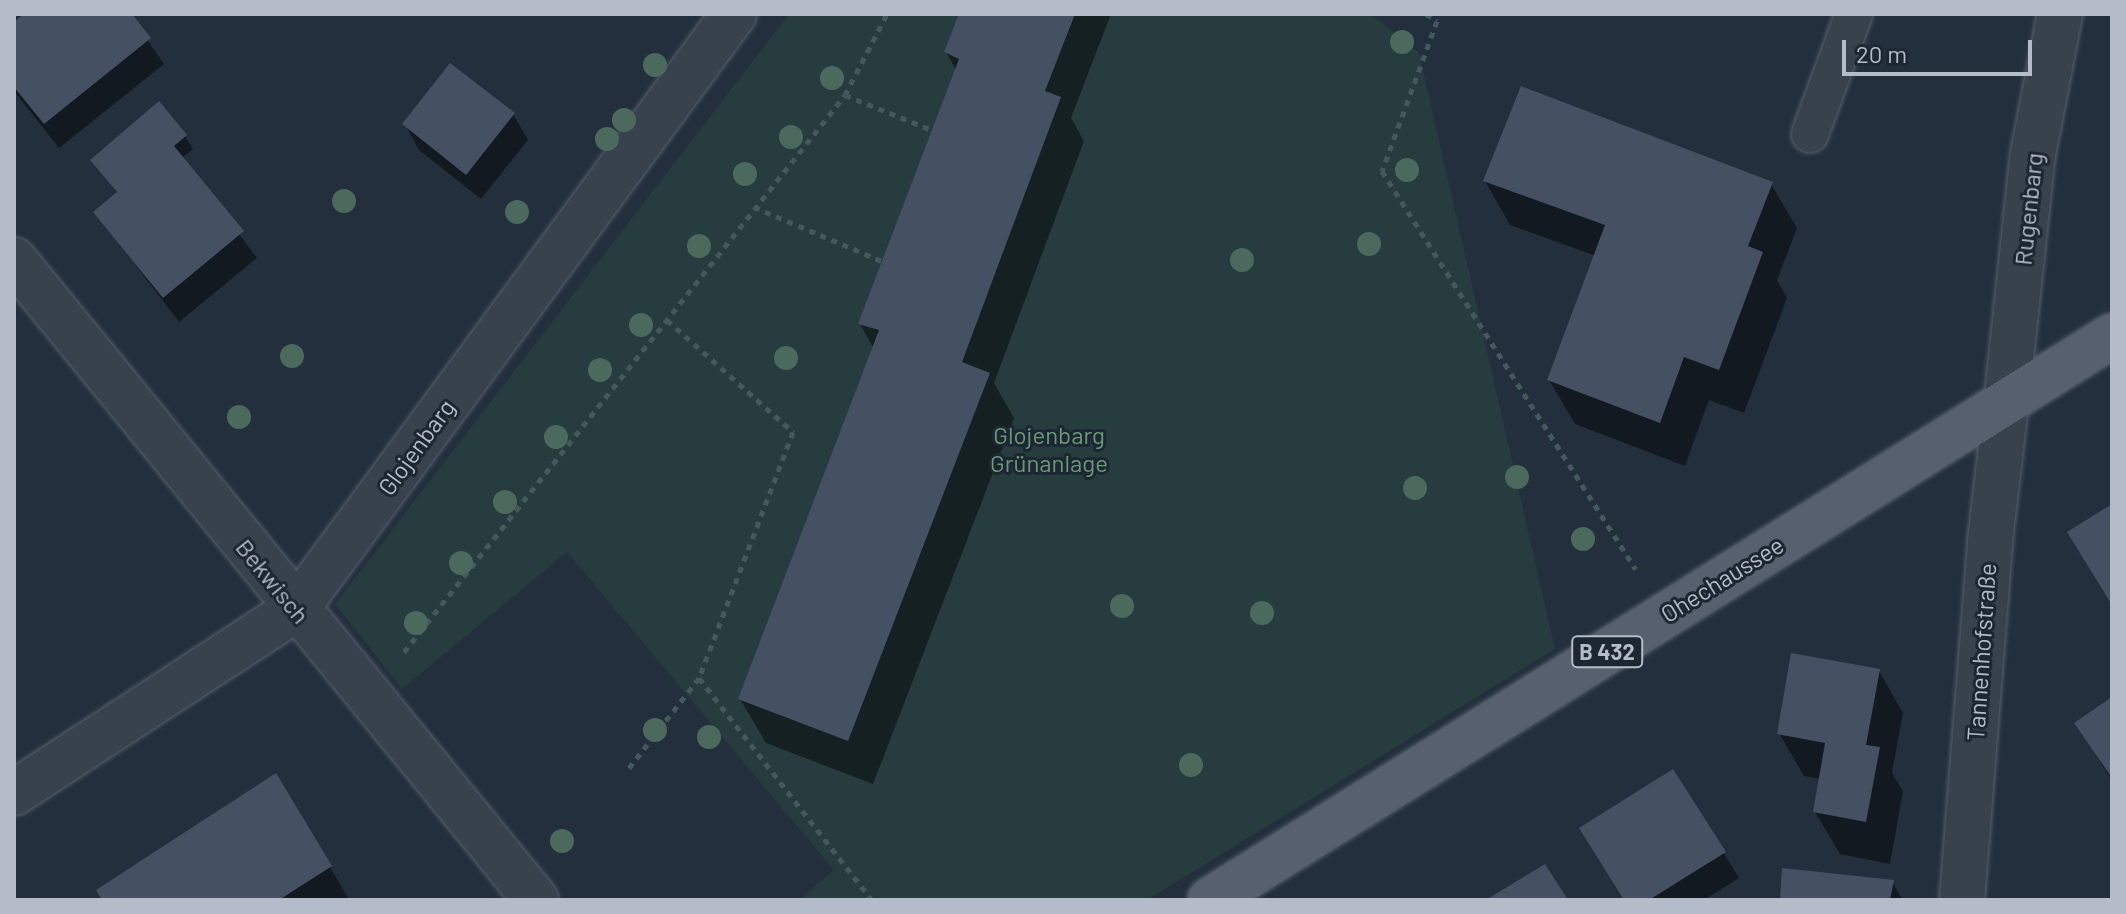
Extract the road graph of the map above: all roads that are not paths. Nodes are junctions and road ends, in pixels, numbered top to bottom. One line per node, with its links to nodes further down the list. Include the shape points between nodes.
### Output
1 (734, 14): 8 (street, Glojenbarg)
2 (1854, 14): 4 (lane)
3 (2060, 14): 7 (street, Rugenbarg, via 2033,154)
4 (1810, 134)
5 (14, 260): 8 (street, Bekwisch)
6 (2112, 336): 7 (main road, Ohechaussee / B 432)
7 (2006, 405): 11 (main road, Ohechaussee / B 432); 12 (street, Tannenhofstraße)
8 (296, 609): 9 (street, Glojenbarg); 10 (street, Bekwisch)
9 (14, 793)
10 (536, 900)
11 (1210, 900)
12 (1962, 900)

